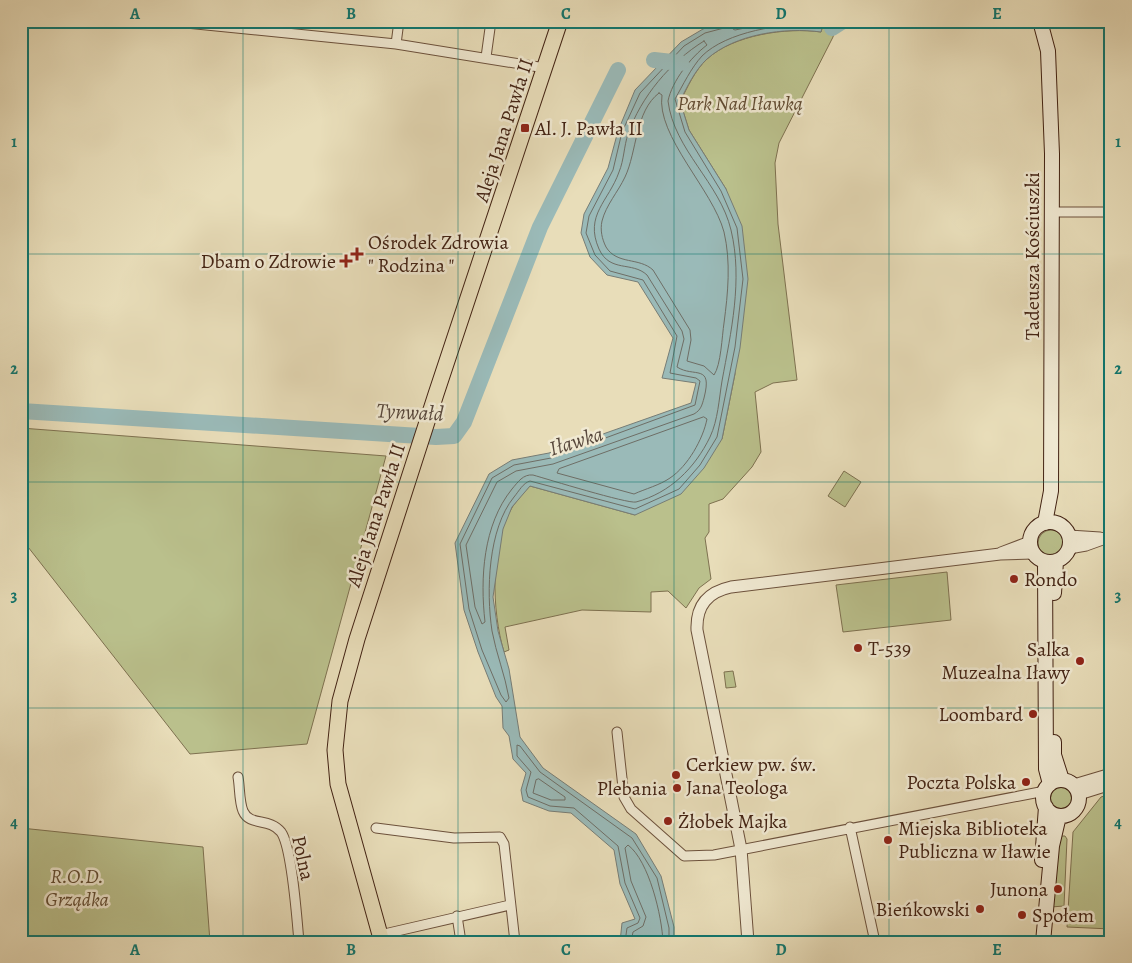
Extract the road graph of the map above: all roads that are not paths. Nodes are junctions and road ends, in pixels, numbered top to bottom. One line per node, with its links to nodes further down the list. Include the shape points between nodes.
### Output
1 (166, 21): 6 (street)
2 (399, 21): 7 (street)
3 (491, 21): 8 (street)
4 (560, 21): 9 (main road, Aleja Jana Pawła II)
5 (1040, 21): 10 (main road, Tadeusza Kościuszki, via 1048,51)
6 (264, 26): 7 (street)
7 (396, 44): 8 (street)
8 (486, 57): 9 (street)
9 (545, 68): 30 (main road, Aleja Jana Pawła II, via 436,394 344,682 336,722 334,750 338,784)
10 (1052, 212): 11 (street); 12 (main road, Tadeusza Kościuszki)
11 (1111, 212)
12 (1050, 523): 14 (main road, via 1066,530); 15 (main road, via 1036,528)
13 (1105, 537): 14 (street, via 1086,545)
14 (1069, 542): 16 (main road, via 1066,554)
15 (1031, 548): 16 (main road); 26 (street, via 731,587 707,597 698,611 697,630)
16 (1050, 562): 21 (main road, via 1054,755)
17 (617, 732): 26 (street, via 621,783 631,809 684,856 714,855)
18 (1111, 774): 21 (street)
19 (238, 777): 31 (street, Polna, via 247,818 268,822 276,827 286,842)
20 (1111, 784): 21 (street)
21 (1062, 787): 22 (main road, via 1043,799); 23 (main road, via 1079,803 1068,815); 24 (street)
22 (1046, 807): 23 (main road); 28 (main road, via 1040,897)
23 (1059, 816): 28 (main road, via 1052,846)
24 (850, 827): 26 (street); 35 (street)
25 (376, 828): 27 (street, via 454,838 500,837 504,844)
26 (741, 849): 34 (street)
27 (510, 905): 29 (street); 33 (street)
28 (1045, 910): 36 (main road)
29 (457, 916): 30 (street); 32 (street)
30 (381, 939)
31 (299, 942)
32 (461, 942)
33 (514, 942)
34 (748, 942)
35 (876, 942)
36 (1043, 942)

